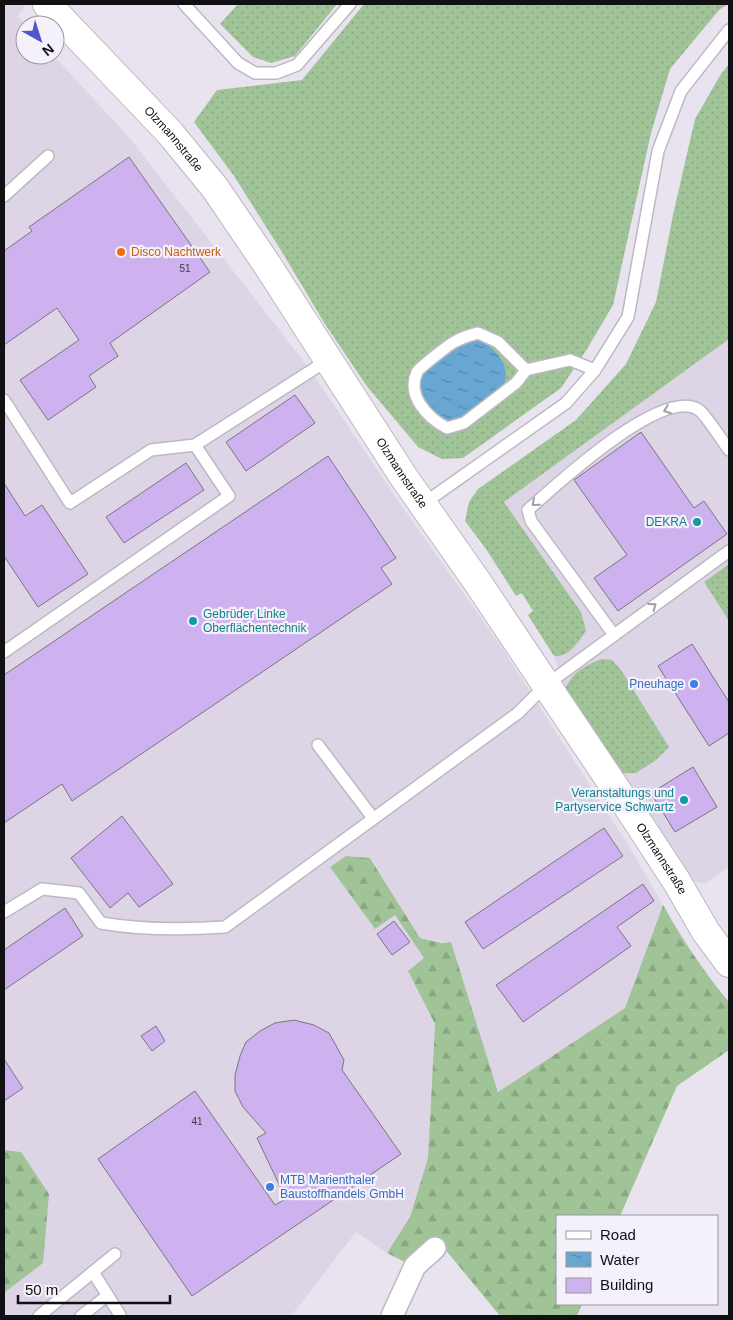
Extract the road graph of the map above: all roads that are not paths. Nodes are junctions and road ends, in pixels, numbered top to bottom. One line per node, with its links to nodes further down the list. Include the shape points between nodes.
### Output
1 (47, 4): 7 (main road, Olzmannstraße, via 196,163)
2 (184, 4): 3 (lane, via 238,63 255,73 276,74 297,65)
3 (350, 4)
4 (729, 30): 9 (lane, via 680,91 658,151 628,317)
5 (48, 156): 6 (lane)
6 (4, 196)
7 (328, 360): 11 (lane); 13 (main road, Olzmannstraße)
8 (526, 370): 8 (lane, via 516,383 464,423 447,428 434,422 421,407 414,386 418,371 456,341 478,333 498,342); 9 (lane, via 570,360)
9 (595, 370): 13 (lane, via 566,403)
10 (4, 400): 11 (lane, via 70,504 151,450)
11 (195, 445): 16 (lane, via 229,496)
12 (729, 450): 15 (lane, one-way to 15, via 699,410 680,405 650,416 607,444 528,510 531,522)
13 (423, 504): 17 (main road, Olzmannstraße)
14 (729, 551): 15 (lane, one-way to 14)
15 (614, 635): 17 (lane)
16 (4, 652)
17 (546, 685): 19 (lane, via 518,712); 21 (main road, Olzmannstraße)
18 (318, 745): 19 (lane)
19 (373, 818): 20 (lane, via 225,927 190,930 101,923 79,893 42,889)
20 (4, 912)
21 (729, 963)
22 (435, 1248): 29 (street, via 415,1266)
23 (115, 1254): 24 (lane)
24 (92, 1272): 25 (lane); 27 (lane)
25 (108, 1296): 26 (lane); 28 (lane)
26 (120, 1315)
27 (39, 1316)
28 (82, 1316)
29 (392, 1316)

